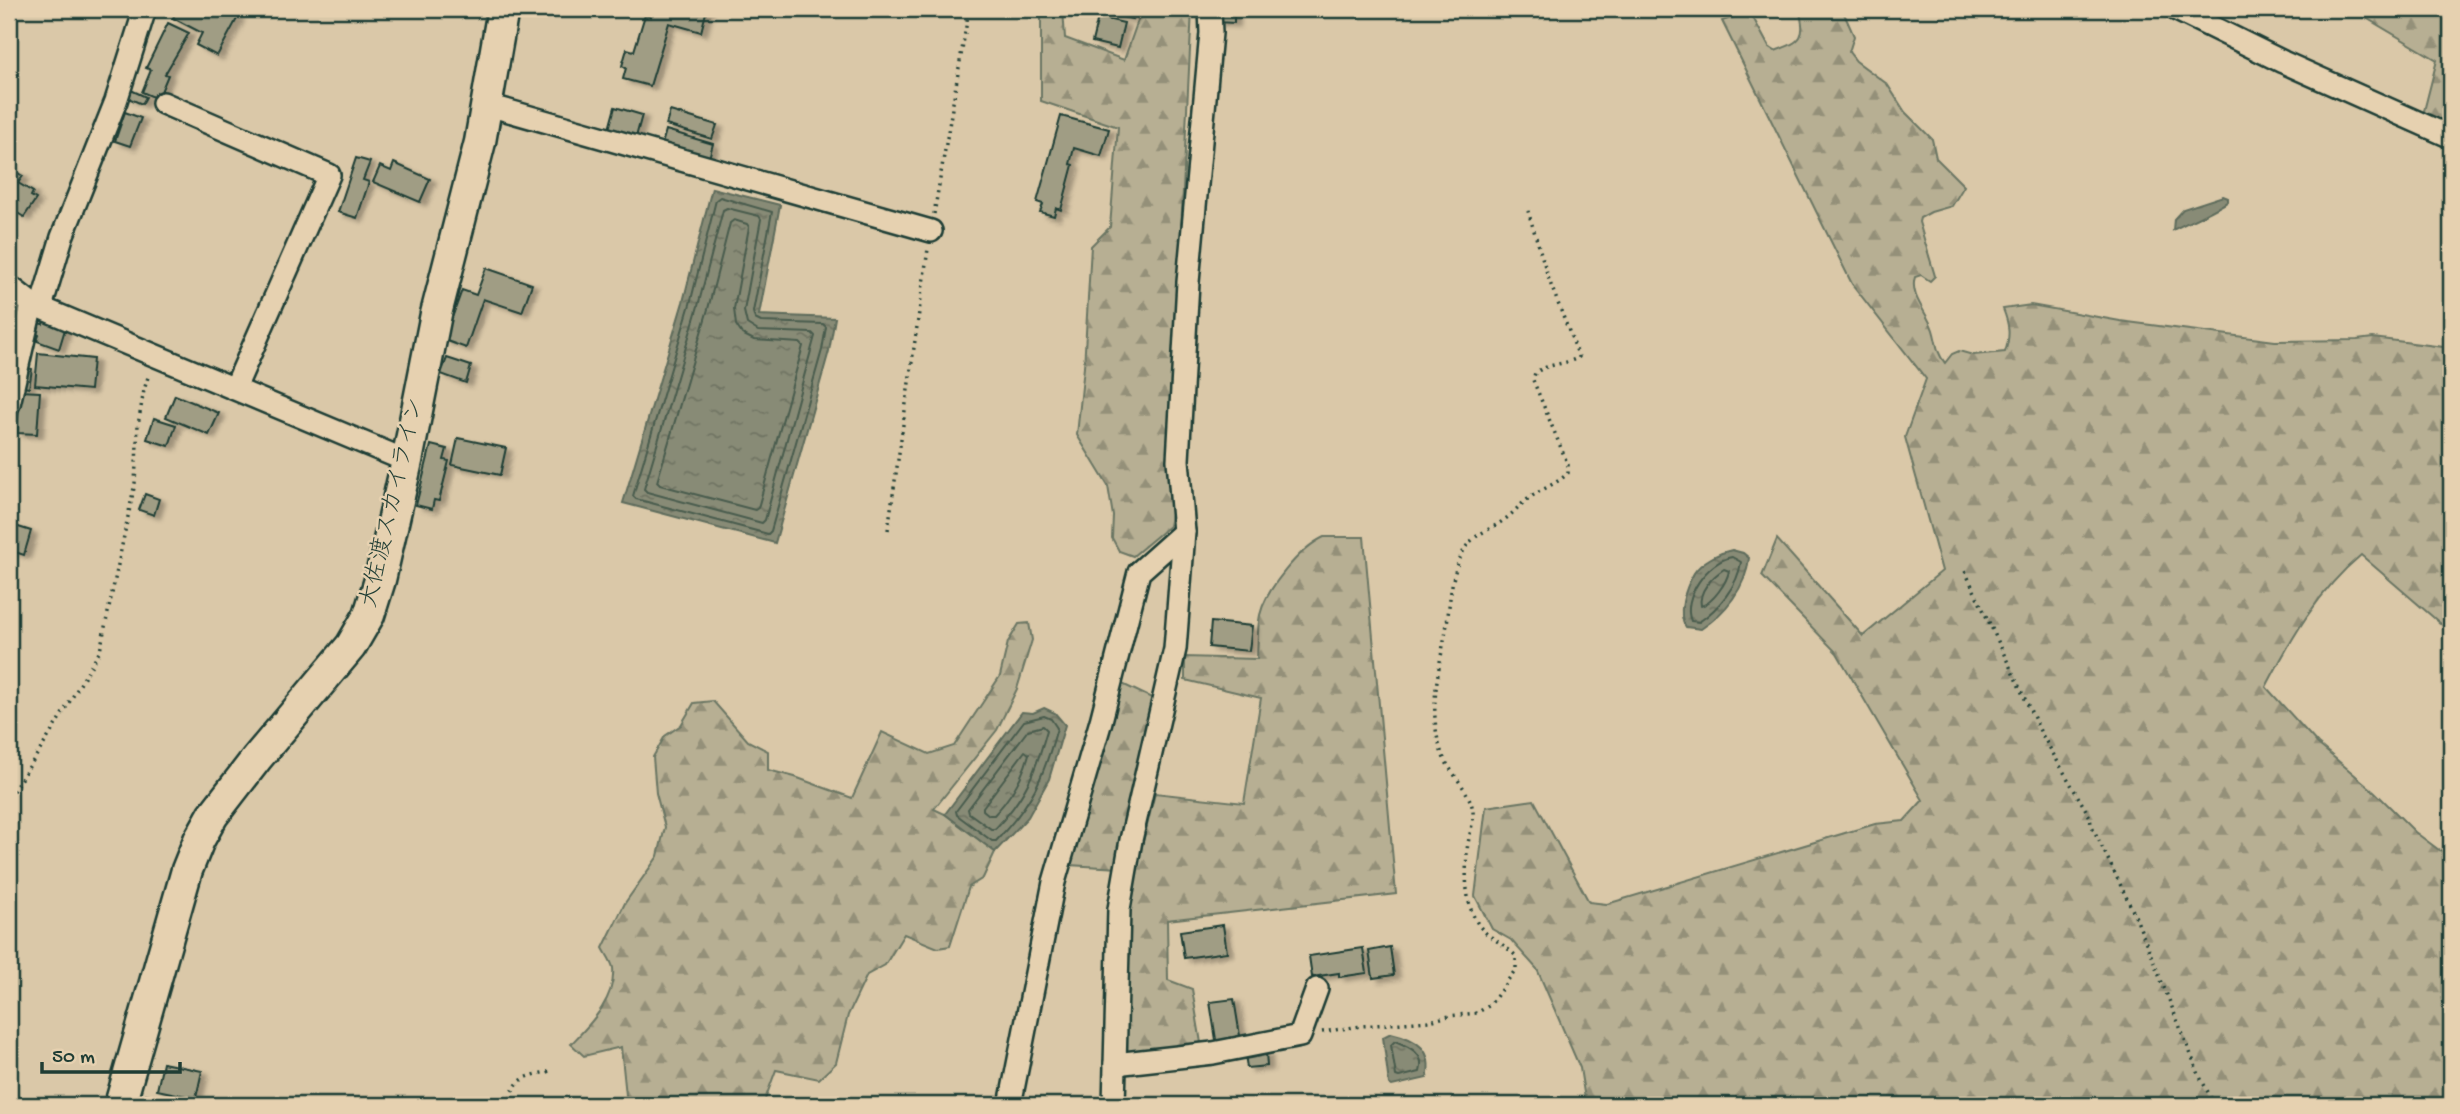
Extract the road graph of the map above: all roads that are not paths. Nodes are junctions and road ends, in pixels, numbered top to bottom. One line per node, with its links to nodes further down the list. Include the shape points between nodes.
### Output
1 (145, 9): 10 (street, via 116,102)
2 (503, 9): 6 (street, 大佐渡スカイライン)
3 (1210, 9): 14 (street, via 1178,460)
4 (2175, 9): 7 (street)
5 (163, 103): 11 (street, via 329,175)
6 (488, 105): 8 (street); 13 (street, 大佐渡スカイライン, via 436,314)
7 (2451, 136)
8 (931, 231)
9 (9, 286): 10 (street)
10 (37, 306): 11 (street); 12 (street)
11 (235, 388): 13 (street)
12 (9, 404)
13 (407, 461): 17 (street, 大佐渡スカイライン, via 369,615 351,646 257,758 199,840)
14 (1184, 532): 16 (street, via 1175,649 1119,909); 18 (street, via 1139,572 1054,882)
15 (1317, 989): 16 (street, via 1300,1036)
16 (1115, 1065): 19 (street)
17 (120, 1105)
18 (1010, 1105)
19 (1114, 1105)

